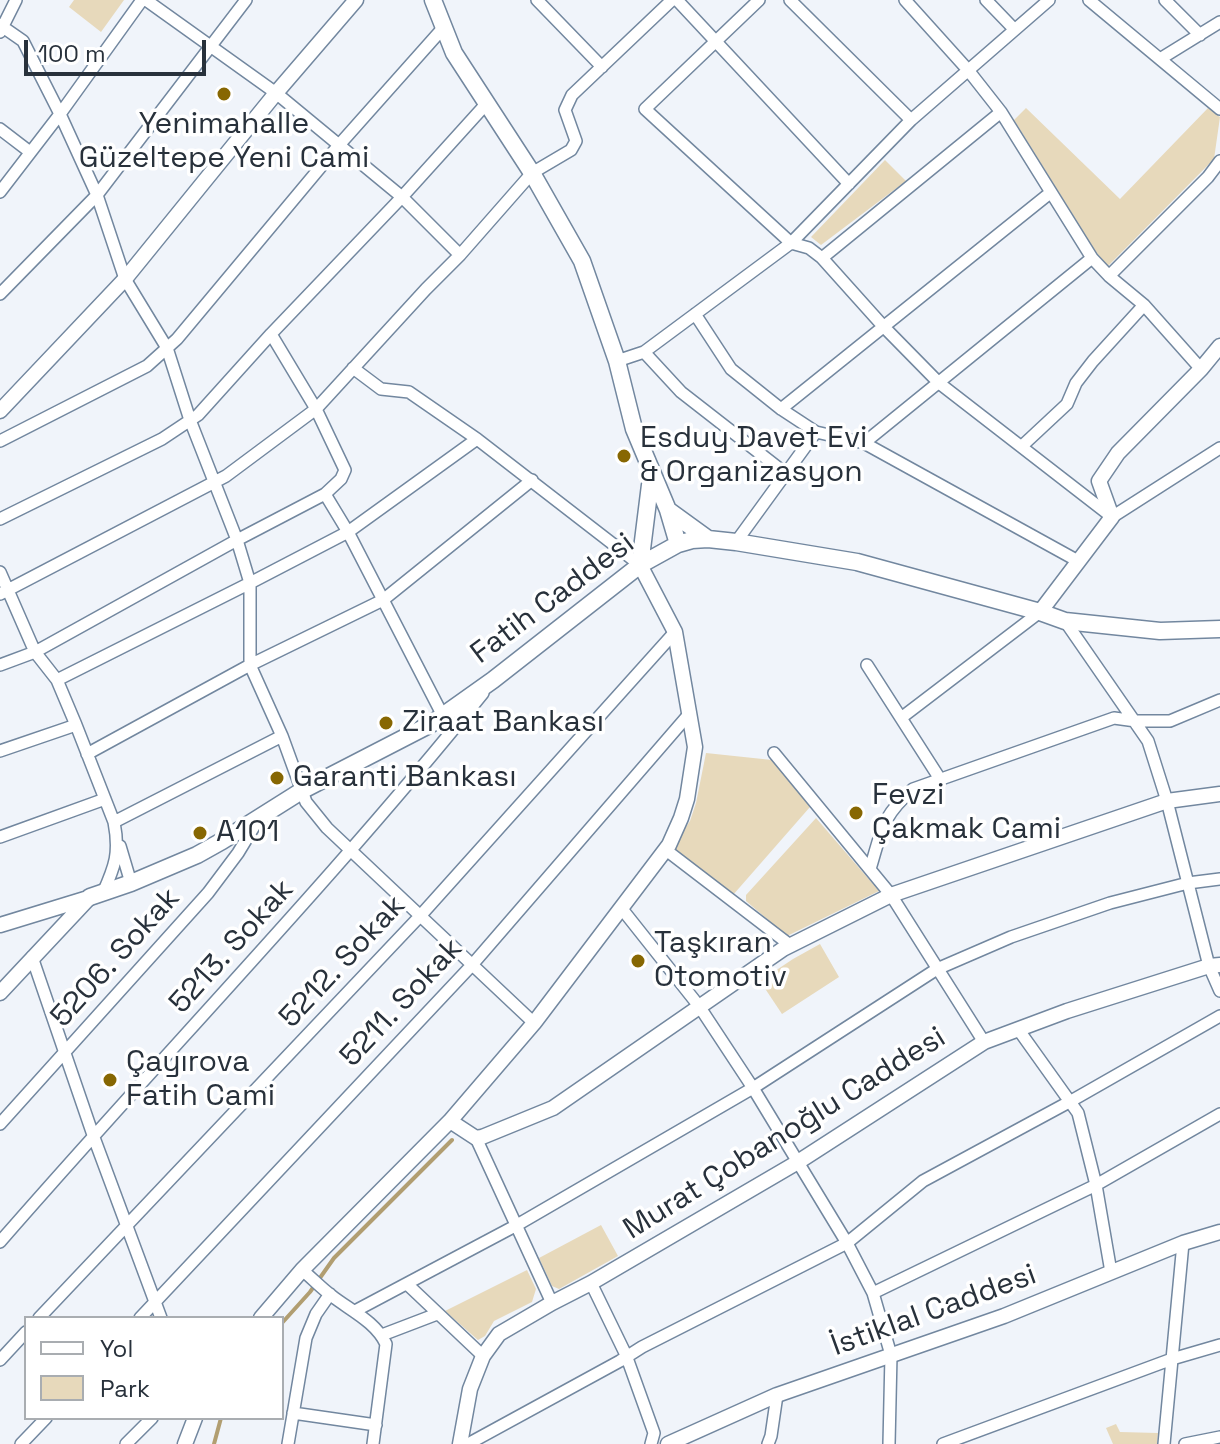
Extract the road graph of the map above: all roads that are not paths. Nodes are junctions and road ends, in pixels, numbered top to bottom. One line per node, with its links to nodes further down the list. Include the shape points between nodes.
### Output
1 (16, 0): 18 (street)
2 (144, 0): 22 (street); 30 (street)
3 (246, 0): 22 (street)
4 (356, 0): 26 (street)
5 (433, 0): 17 (main road)
6 (441, 0): 17 (main road)
7 (537, 0): 24 (street)
8 (759, 0): 21 (street)
9 (790, 0): 31 (street)
10 (905, 0): 25 (street)
11 (986, 0): 19 (street)
12 (1049, 0): 19 (street)
13 (1089, 0): 23 (street)
14 (1165, 0): 20 (street)
15 (670, 1): 21 (street); 24 (street)
16 (1220, 22): 20 (street)
17 (444, 27): 27 (main road, via 454,53); 33 (street)
18 (1, 28): 30 (street, via 23,41)
19 (1014, 29): 25 (street)
20 (1200, 35): 23 (street)
21 (716, 41): 37 (street); 42 (street, via 645,109)
22 (211, 45): 26 (street); 40 (street)
23 (1160, 59): 28 (street)
24 (602, 67): 36 (street, via 572,95 565,110 576,141 571,150)
25 (968, 70): 29 (street); 31 (street)
26 (276, 93): 33 (street); 47 (street)
27 (487, 103): 36 (main road); 41 (street)
28 (1220, 109)
29 (1001, 112): 39 (street); 44 (street)
30 (60, 114): 34 (street); 40 (street)
31 (911, 120): 37 (street)
32 (0, 129): 34 (street)
33 (339, 145): 41 (street); 54 (street)
34 (30, 152): 38 (street)
35 (1220, 161): 46 (street)
36 (532, 173): 43 (street); 56 (main road, via 582,261)
37 (849, 184): 42 (street)
38 (0, 192)
39 (1050, 193): 45 (street); 51 (street)
40 (97, 195): 47 (street); 48 (street)
41 (402, 197): 43 (street); 52 (street)
42 (791, 243): 44 (street); 50 (street)
43 (460, 255): 57 (street)
44 (822, 258): 51 (street)
45 (1092, 258): 46 (street); 59 (street)
46 (1109, 276): 49 (street)
47 (125, 279): 54 (street); 62 (street)
48 (0, 294)
49 (1144, 305): 58 (street); 68 (street, via 1093,361 1067,404)
50 (695, 314): 55 (street); 61 (street, via 731,369)
51 (883, 326): 59 (street); 61 (street)
52 (271, 334): 60 (street); 63 (street)
53 (1220, 346): 58 (street)
54 (167, 348): 63 (street); 66 (street, via 147,366)
55 (644, 352): 56 (street); 71 (street, via 681,392)
56 (617, 361): 70 (main road)
57 (353, 368): 60 (street); 65 (street, via 381,389 409,392)
58 (1201, 369): 77 (street, via 1118,453 1099,481)
59 (939, 383): 67 (street); 68 (street)
60 (316, 409): 73 (street); 75 (street, via 345,470)
61 (781, 409): 64 (street)
62 (0, 411)
63 (190, 420): 73 (street); 78 (street)
64 (816, 432): 67 (street); 71 (street)
65 (477, 439): 72 (street); 79 (street)
66 (0, 441)
67 (864, 443): 84 (street)
68 (1022, 446): 77 (street)
69 (1220, 448): 77 (street)
70 (647, 460): 74 (main road); 76 (main road)
71 (785, 473): 82 (street)
72 (532, 480): 85 (street); 89 (street)
73 (215, 481): 81 (street); 88 (street)
74 (650, 485): 83 (main road); 85 (main road)
75 (325, 494): 79 (street); 81 (street)
76 (668, 510): 80 (main road); 83 (main road)
77 (1112, 517): 84 (street)
78 (0, 519)
79 (348, 532): 87 (street); 89 (street)
80 (708, 539): 82 (main road, Fatih Caddesi); 83 (main road, Fatih Caddesi)
81 (237, 540): 87 (street); 94 (street)
82 (736, 542): 90 (main road, Fatih Caddesi, via 857,562)
83 (673, 546): 85 (main road, Fatih Caddesi)
84 (1078, 561): 90 (street)
85 (640, 565): 93 (street); 99 (main road, Fatih Caddesi)
86 (0, 572): 88 (street)
87 (250, 583): 96 (street); 98 (street)
88 (4, 592): 94 (street)
89 (383, 600): 96 (street); 102 (street)
90 (1040, 612): 91 (main road, Fatih Caddesi); 103 (street)
91 (1065, 621): 92 (main road, Fatih Caddesi, via 1160,631); 104 (street)
92 (1220, 629)
93 (675, 632): 101 (street); 129 (street, 5212. Sokak)
94 (35, 652): 95 (street); 98 (street)
95 (0, 665)
96 (250, 665): 106 (street); 109 (street)
97 (867, 665): 103 (street)
98 (57, 680): 105 (street)
99 (493, 680): 102 (main road, Fatih Caddesi); 120 (street, 5213. Sokak)
100 (1220, 700): 104 (street, via 1170,721)
101 (690, 713): 119 (street, via 695,747 691,778); 134 (street, 5211. Sokak)
102 (443, 716): 111 (main road, Fatih Caddesi)
103 (901, 718): 110 (street)
104 (1136, 721): 110 (street, via 1114,718); 114 (street)
105 (76, 725): 107 (street); 109 (street)
106 (282, 736): 111 (street); 116 (street)
107 (0, 751)
108 (774, 753): 121 (street)
109 (87, 754): 113 (street)
110 (940, 779): 121 (street, via 913,789 895,805 884,821)
111 (303, 790): 115 (main road, Fatih Caddesi); 120 (street, via 318,819)
112 (1220, 794): 114 (street)
113 (105, 799): 116 (street); 117 (street)
114 (1167, 801): 124 (street); 126 (street)
115 (258, 818): 123 (main road, Fatih Caddesi, via 197,855); 144 (street, 5206. Sokak, via 208,893)
116 (114, 822): 118 (street)
117 (0, 837)
118 (117, 838): 123 (street); 125 (street, via 116,864)
119 (666, 850): 127 (street); 132 (street)
120 (352, 851): 129 (street); 150 (street, 5213. Sokak)
121 (870, 869): 126 (street)
122 (1220, 879): 124 (street)
123 (131, 883): 125 (main road, Fatih Caddesi)
124 (1188, 883): 135 (street); 136 (street, via 1110,903)
125 (96, 895): 128 (street); 131 (street, Fatih Caddesi)
126 (891, 895): 132 (street); 136 (street)
127 (622, 909): 139 (street); 141 (street)
128 (37, 913): 130 (street); 131 (street)
129 (421, 915): 134 (street); 154 (street, 5212. Sokak)
130 (0, 925)
131 (51, 938): 133 (street, Fatih Caddesi)
132 (790, 945): 139 (street)
133 (32, 957): 138 (street, Fatih Caddesi); 144 (street)
134 (472, 965): 141 (street); 166 (street, 5211. Sokak)
135 (1214, 965): 137 (street); 142 (street, Murat Çobanoğlu Caddesi)
136 (937, 969): 143 (street); 145 (street)
137 (1220, 991)
138 (0, 993)
139 (699, 1006): 145 (street); 151 (street, via 553,1108)
140 (1220, 1016): 146 (street)
141 (534, 1023): 148 (street)
142 (1018, 1029): 143 (street, Murat Çobanoğlu Caddesi); 146 (street)
143 (984, 1042): 152 (street, Murat Çobanoğlu Caddesi)
144 (64, 1050): 149 (street, 5206. Sokak); 150 (street)
145 (753, 1088): 152 (street); 155 (street)
146 (1071, 1101): 153 (street); 158 (street, via 923,1181)
147 (1220, 1114): 153 (street)
148 (450, 1121): 151 (street); 161 (street)
149 (0, 1124)
150 (93, 1135): 154 (street); 157 (street, 5213. Sokak)
151 (476, 1138): 155 (street)
152 (798, 1162): 158 (street); 162 (street, Murat Çobanoğlu Caddesi)
153 (1096, 1185): 160 (street); 165 (street)
154 (127, 1223): 166 (street); 170 (street, 5212. Sokak)
155 (517, 1225): 163 (street); 167 (street)
156 (1220, 1232): 159 (street, İstiklal Caddesi)
157 (0, 1242)
158 (847, 1243): 165 (street); 177 (street)
159 (1183, 1243): 160 (street, İstiklal Caddesi); 180 (street)
160 (1111, 1272): 178 (street, İstiklal Caddesi)
161 (306, 1274): 164 (street); 173 (street)
162 (591, 1283): 167 (street, Murat Çobanoğlu Caddesi); 177 (street)
163 (407, 1284): 168 (street); 169 (street)
164 (326, 1291): 168 (street); 183 (street, via 306,1338)
165 (873, 1293): 178 (street)
166 (155, 1302): 171 (street, 5211. Sokak); 172 (street)
167 (552, 1303): 179 (street, Murat Çobanoğlu Caddesi, via 499,1334)
168 (355, 1311): 175 (street)
169 (437, 1314): 175 (street); 179 (street)
170 (41, 1316)
171 (142, 1316)
172 (160, 1316)
173 (263, 1316)
174 (24, 1334): 181 (street)
175 (382, 1335): 187 (street, via 386,1344)
176 (1220, 1345): 180 (street)
177 (626, 1355): 195 (street); 196 (street, via 654,1433)
178 (891, 1355): 182 (street, İstiklal Caddesi); 199 (street)
179 (483, 1356): 194 (street, Murat Çobanoğlu Caddesi, via 470,1389)
180 (1172, 1359): 200 (street); 201 (street)
181 (0, 1360)
182 (777, 1395): 197 (street, İstiklal Caddesi); 198 (street)
183 (293, 1413): 187 (street); 192 (street)
184 (44, 1420): 189 (street)
185 (150, 1420): 190 (street)
186 (194, 1420): 191 (street)
187 (376, 1425): 193 (street)
188 (1220, 1437): 202 (street)
189 (21, 1444)
190 (126, 1444)
191 (185, 1444)
192 (288, 1444)
193 (373, 1444)
194 (460, 1444)
195 (468, 1444)
196 (651, 1444)
197 (668, 1444)
198 (768, 1444)
199 (889, 1444)
200 (943, 1444)
201 (1164, 1444)
202 (1185, 1444)

